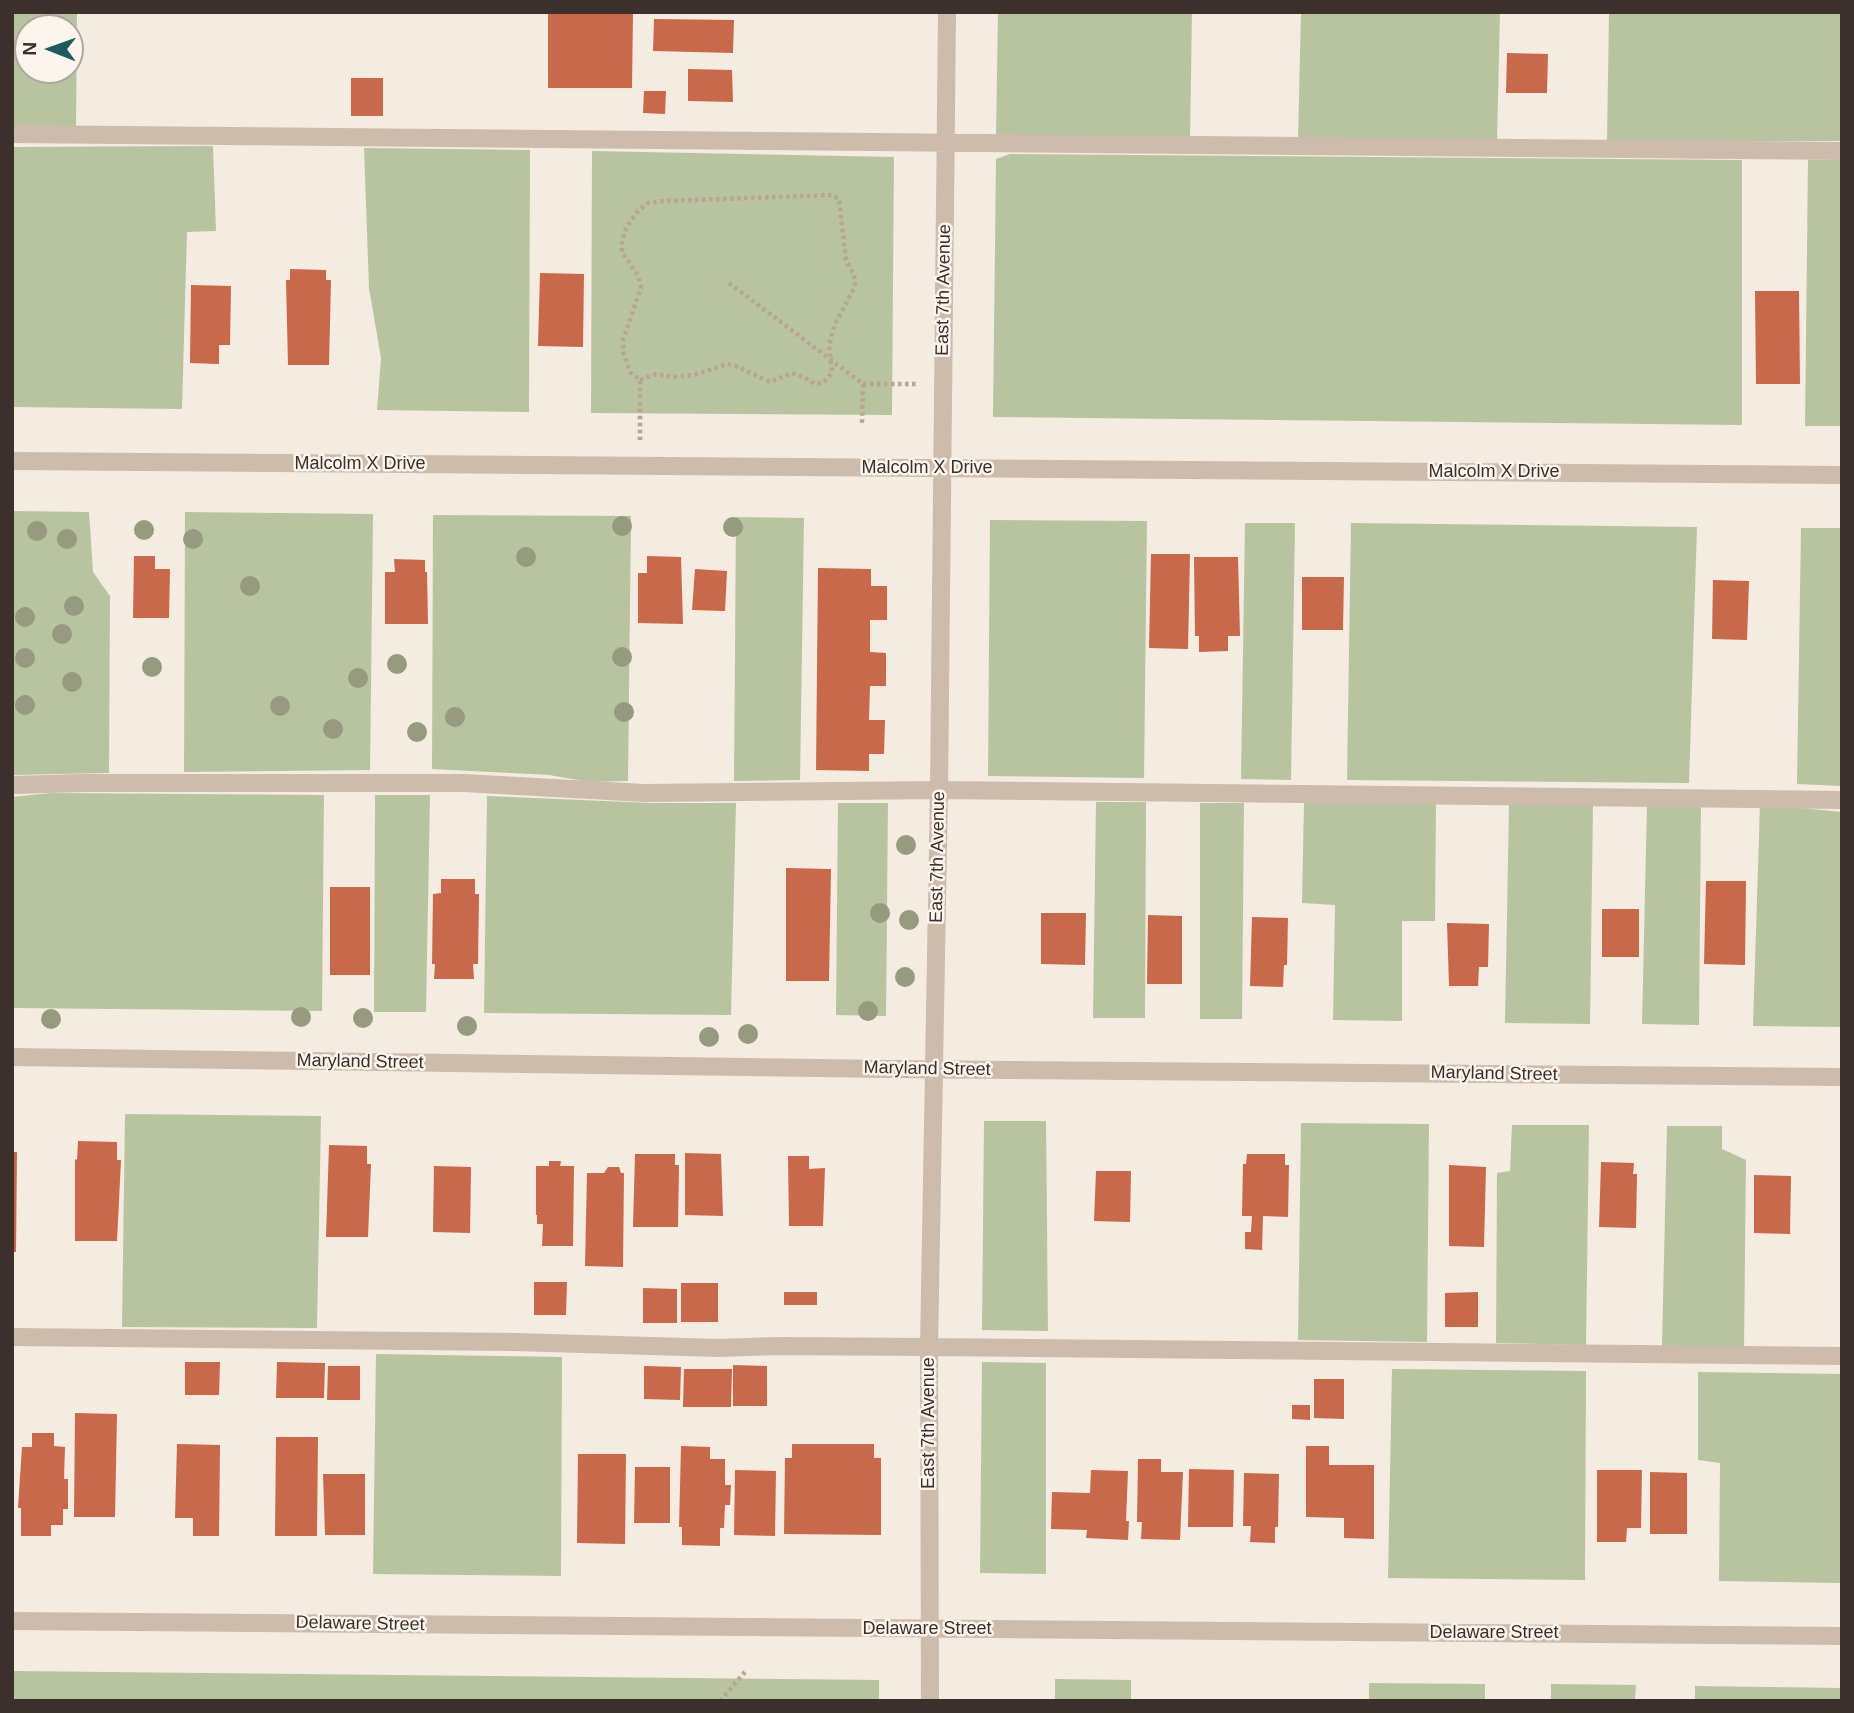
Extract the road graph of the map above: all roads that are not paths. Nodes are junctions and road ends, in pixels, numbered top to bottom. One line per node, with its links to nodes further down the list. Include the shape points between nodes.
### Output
1 (947, 12): 3 (street, East 7th Avenue)
2 (12, 134): 3 (street)
3 (946, 143): 4 (street); 6 (street, East 7th Avenue)
4 (1842, 151)
5 (12, 461): 6 (street, Malcolm X Drive)
6 (942, 468): 7 (street, Malcolm X Drive); 9 (street, East 7th Avenue)
7 (1842, 475)
8 (12, 785): 9 (street, via 464,783 644,793)
9 (939, 790): 10 (street); 12 (street, East 7th Avenue)
10 (1842, 800)
11 (12, 1057): 12 (street, Maryland Street)
12 (934, 1069): 13 (street, Maryland Street); 15 (street, East 7th Avenue)
13 (1842, 1077)
14 (12, 1337): 15 (street, via 719,1348)
15 (929, 1346): 16 (street); 18 (street, East 7th Avenue)
16 (1842, 1356)
17 (12, 1621): 18 (street, Delaware Street)
18 (930, 1628): 19 (street, Delaware Street); 20 (street, East 7th Avenue)
19 (1842, 1636)
20 (930, 1701)

